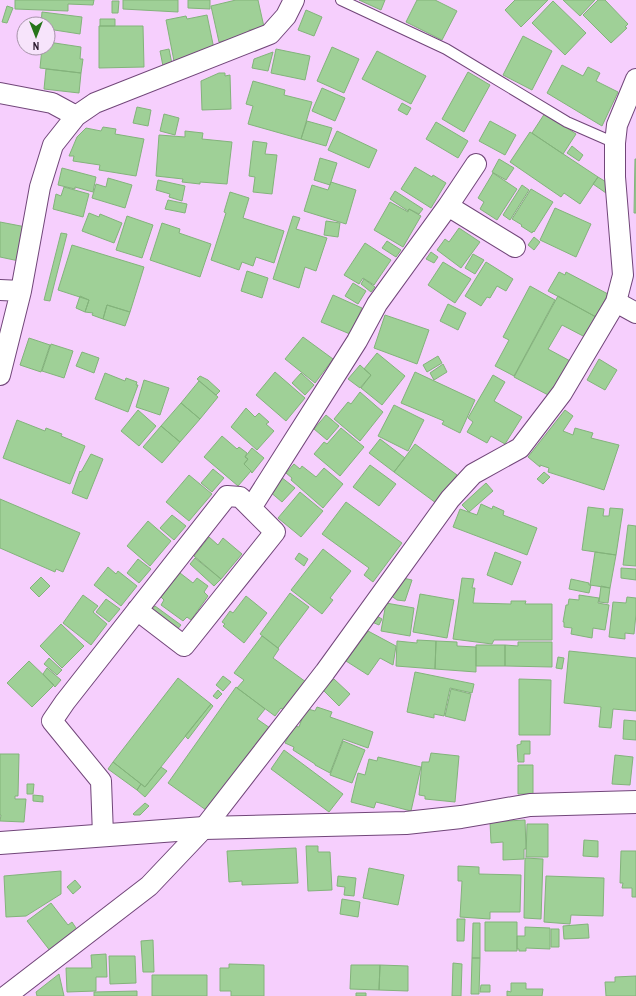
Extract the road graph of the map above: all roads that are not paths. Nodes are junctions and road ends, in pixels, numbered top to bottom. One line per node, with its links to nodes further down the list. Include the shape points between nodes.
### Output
1 (294, 0): 5 (street, via 286,16 270,34 95,104)
2 (341, 0): 6 (lane, via 446,49 567,122)
3 (636, 79): 6 (street, via 617,125)
4 (0, 93): 5 (street, via 52,104)
5 (76, 116): 11 (street, via 53,145 40,187)
6 (615, 143): 12 (street, via 622,275)
7 (476, 164): 8 (street)
8 (448, 206): 9 (street); 15 (street, via 376,304 357,340)
9 (515, 247)
10 (0, 290): 11 (street)
11 (21, 291): 14 (street)
12 (616, 302): 13 (street); 18 (street, via 562,393 520,448 473,474 450,499 325,672)
13 (636, 313)
14 (0, 375)
15 (251, 508): 16 (street, via 240,497 227,496); 16 (street, via 275,532 184,646)
16 (138, 610): 19 (street, via 52,721 101,781)
17 (636, 802): 18 (street, via 530,805 406,824)
18 (204, 828): 19 (street); 21 (street, via 149,886)
19 (103, 836): 20 (street)
20 (0, 843)
21 (6, 996)

